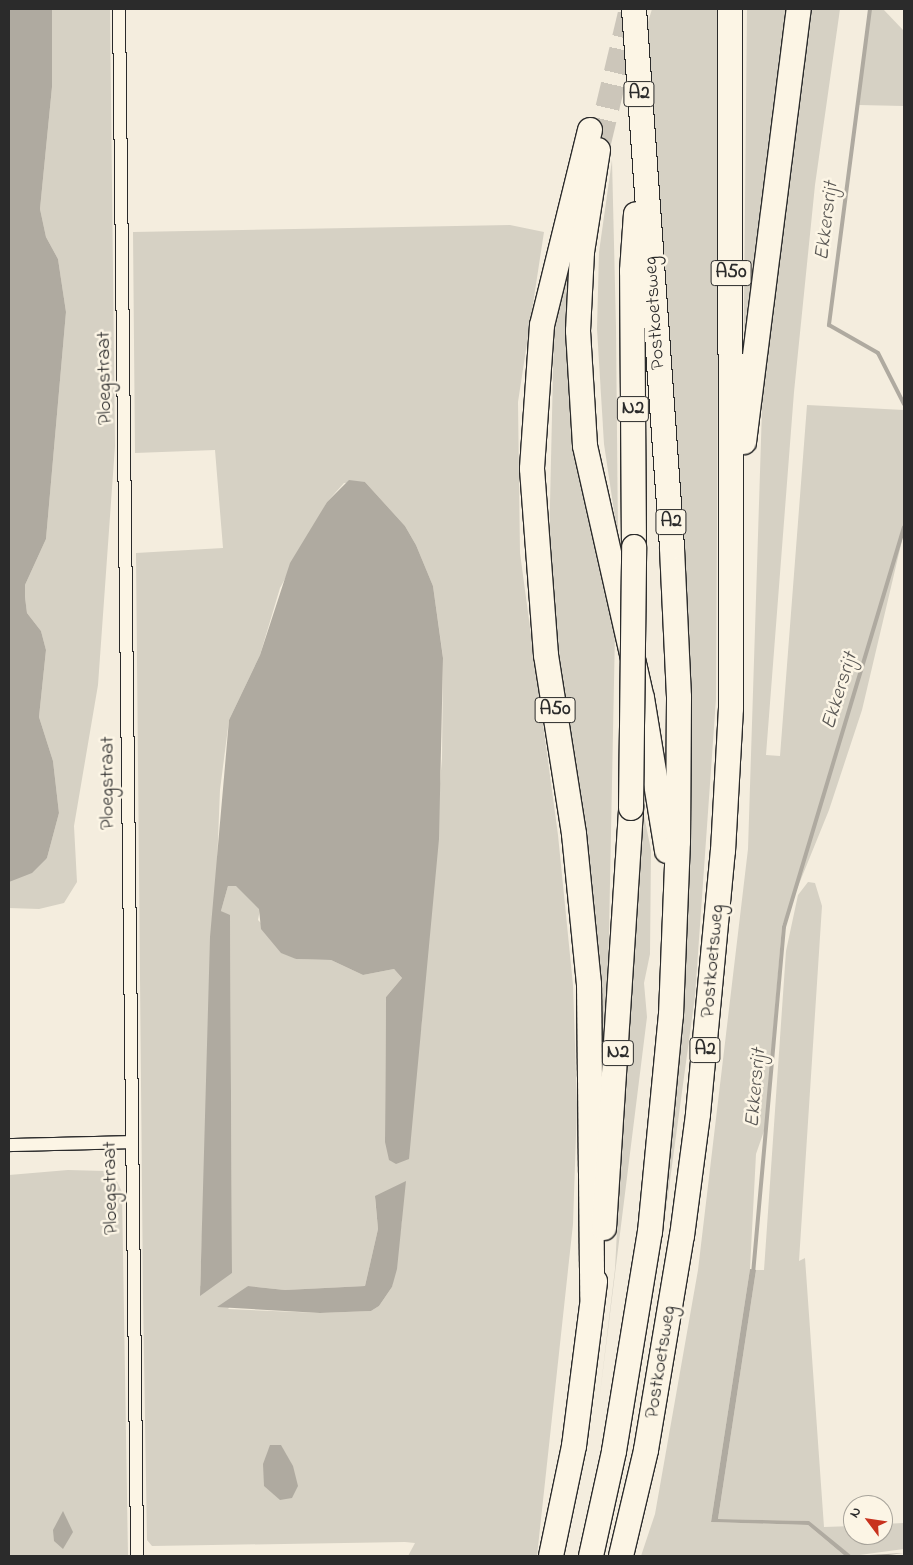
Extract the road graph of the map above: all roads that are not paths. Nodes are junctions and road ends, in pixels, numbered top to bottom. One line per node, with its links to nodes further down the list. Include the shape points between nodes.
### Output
1 (119, 9): 8 (street, Ploegstraat)
2 (634, 9): 5 (highway, Postkoetsweg / A2)
3 (730, 9): 6 (highway, Postkoetsweg / A50)
4 (799, 9): 6 (highway, Postkoetsweg / A2)
5 (642, 136): 7 (highway, Postkoetsweg / A2, via 679,687); 10 (highway, Postkoetsweg / N2, bridge, via 632,271 634,547 631,808 608,1210)
6 (732, 538): 14 (highway, Postkoetsweg / A2, via 731,708 723,851 698,1114 646,1450)
7 (676, 910): 10 (highway, Postkoetsweg / A50, via 642,698 585,446 578,330 581,262 594,137 542,325 532,469 546,655 574,834 589,984); 13 (highway, Postkoetsweg / A2, via 650,1232 616,1442)
8 (129, 1142): 9 (street); 11 (street, Ploegstraat)
9 (9, 1146)
10 (592, 1296): 12 (highway, Postkoetsweg / N2, via 574,1446)
11 (137, 1556)
12 (552, 1556)
13 (591, 1556)
14 (621, 1556)

